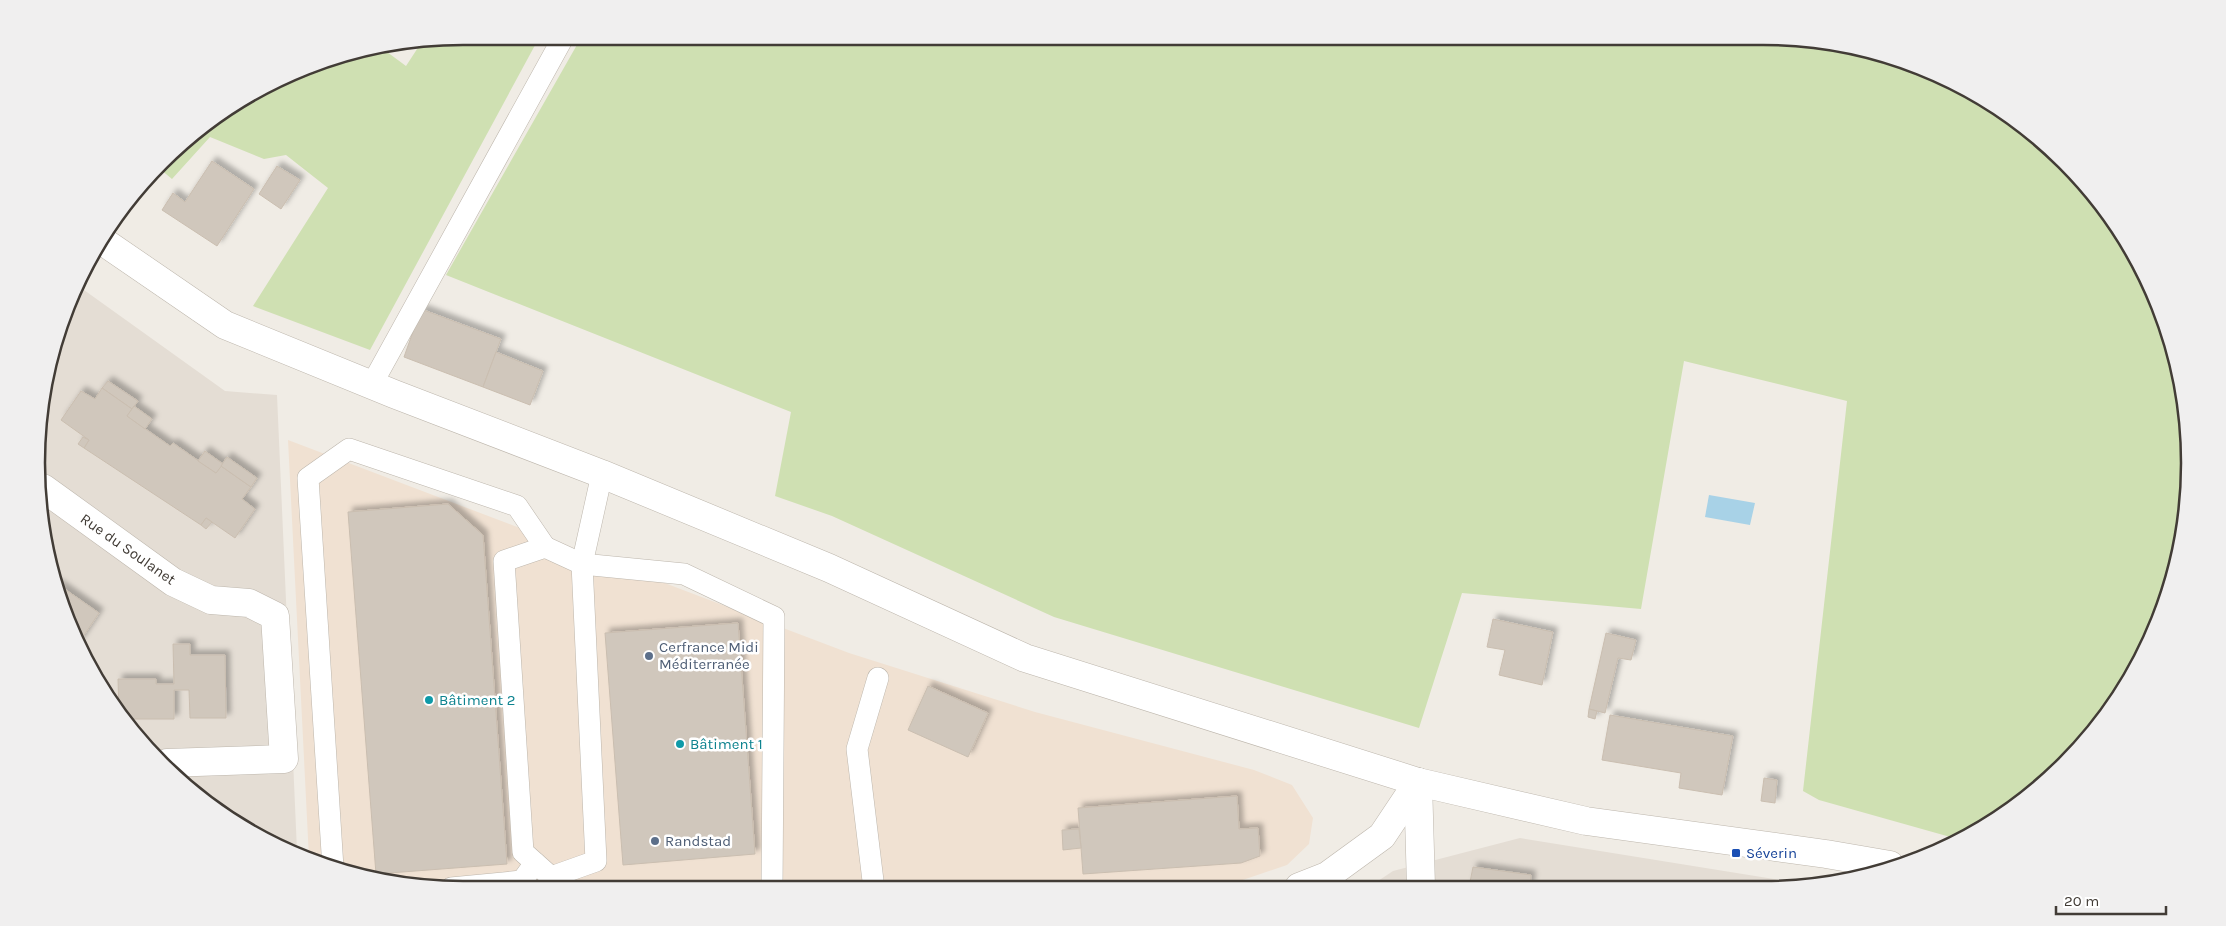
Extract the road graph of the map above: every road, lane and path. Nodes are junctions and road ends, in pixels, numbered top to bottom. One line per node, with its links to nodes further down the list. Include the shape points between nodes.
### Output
1 (559, 45): 3 (lane)
2 (107, 244): 3 (street, via 225,325)
3 (372, 384): 4 (street)
4 (602, 474): 7 (lane); 10 (street, via 829,568 1025,658)
5 (46, 490): 9 (street, Rue du Soulanet, via 173,582 211,600 249,603 275,616 284,759)
6 (544, 547): 7 (lane); 11 (lane, via 516,506 349,449 308,478); 13 (lane, via 504,561 523,852)
7 (582, 564): 13 (lane, via 596,861); 15 (lane, via 684,574 774,617)
8 (878, 678): 16 (lane, via 858,749)
9 (171, 763)
10 (1418, 782): 12 (street, via 1586,821); 17 (street, via 1382,836); 18 (street)
11 (332, 860)
12 (1882, 864)
13 (546, 876): 14 (lane)
14 (522, 881)
15 (772, 881)
16 (873, 881)
17 (1315, 881)
18 (1421, 881)

